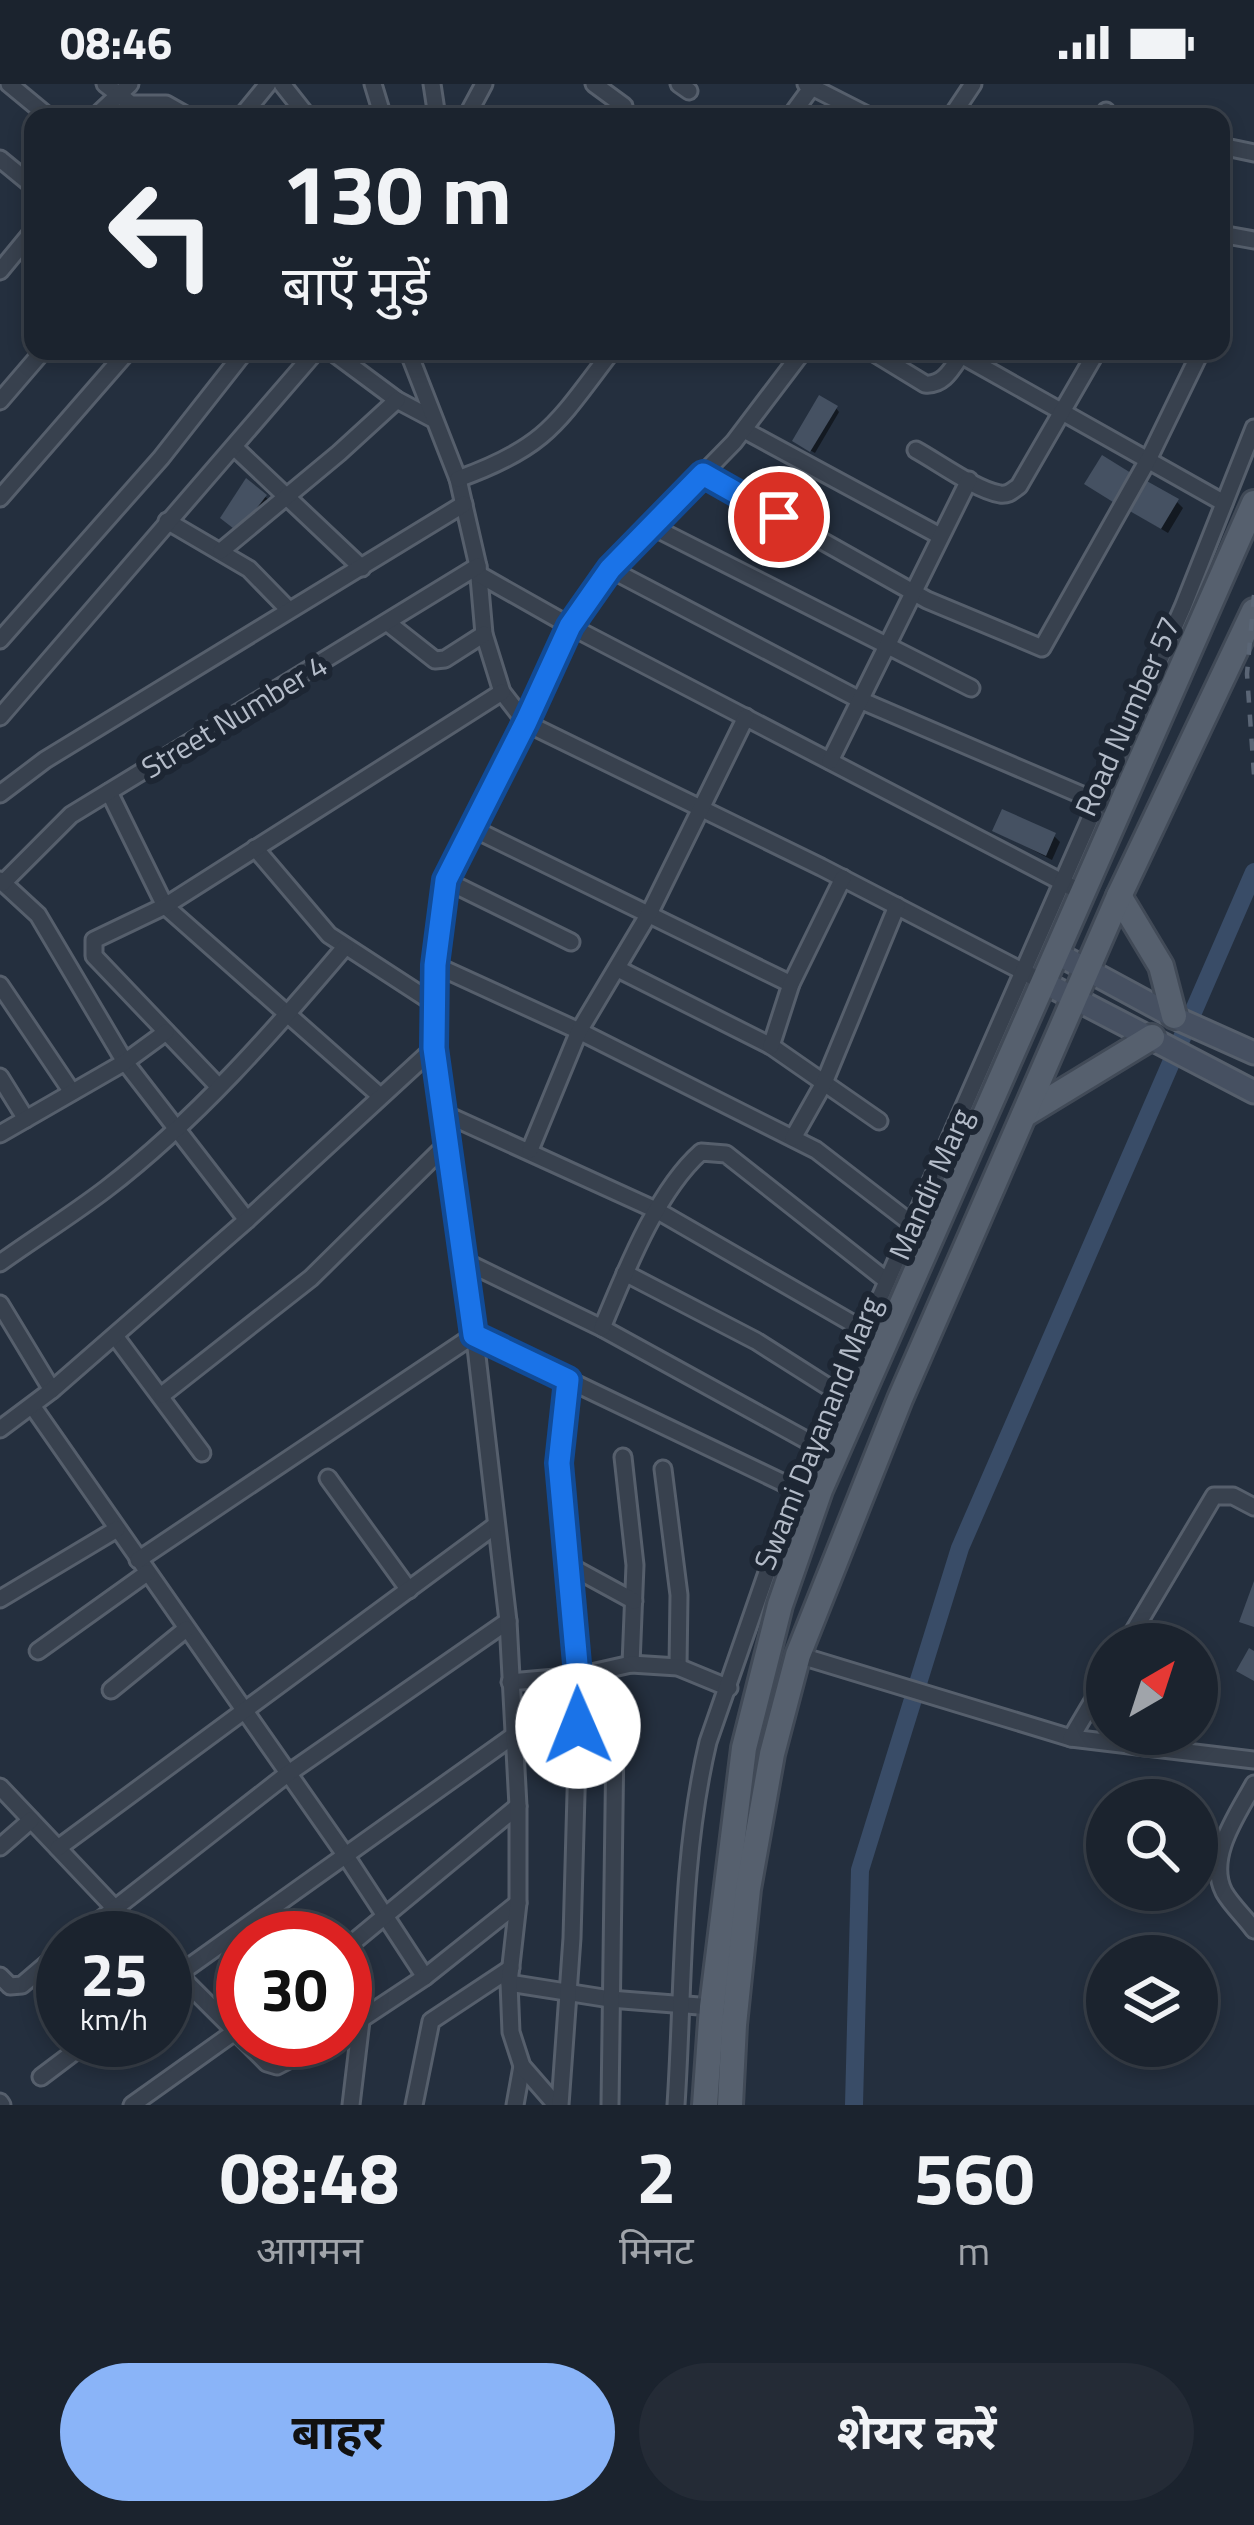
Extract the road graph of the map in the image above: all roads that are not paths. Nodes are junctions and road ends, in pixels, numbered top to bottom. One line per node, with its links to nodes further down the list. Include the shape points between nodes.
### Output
1 (9, 84): 9 (street)
2 (268, 84): 11 (street)
3 (282, 84): 12 (street)
4 (594, 84): 8 (street)
5 (811, 85): 7 (street)
6 (118, 88): 10 (street, via 138,106)
7 (843, 92)
8 (624, 106)
9 (38, 108)
10 (177, 108)
11 (248, 108)
12 (301, 108)
13 (0, 159): 14 (street)
14 (24, 178)
15 (24, 242): 16 (street)
16 (0, 272)
17 (36, 360): 33 (street)
18 (120, 360): 45 (street)
19 (238, 360): 62 (street)
20 (308, 360): 38 (street)
21 (344, 360): 31 (street)
22 (354, 360): 31 (street)
23 (412, 360): 35 (street)
24 (605, 360): 42 (street, via 534,445)
25 (796, 360): 37 (street)
26 (886, 360): 27 (street, via 935,385)
27 (957, 360)
28 (974, 360): 34 (street)
29 (1091, 360): 34 (street)
30 (1197, 360): 40 (street)
31 (356, 369): 32 (street)
32 (397, 400): 35 (street); 44 (street)
33 (0, 401)
34 (1062, 411): 40 (street); 43 (street, via 1019,486 1002,494)
35 (431, 418): 42 (street)
36 (1254, 428): 46 (street)
37 (744, 430): 41 (street); 51 (street)
38 (234, 447): 44 (street); 49 (street)
39 (916, 450): 43 (street)
40 (1148, 460): 46 (street); 56 (street, via 1042,648)
41 (703, 474): 50 (street); 56 (street)
42 (458, 479): 48 (street)
43 (969, 480): 51 (street)
44 (286, 496): 52 (street); 53 (street)
45 (0, 498)
46 (1224, 503): 73 (street)
47 (1254, 503): 73 (main road, Road Number 57)
48 (464, 504): 53 (street); 55 (street)
49 (167, 521): 52 (street); 67 (street)
50 (649, 525): 54 (street); 63 (street)
51 (940, 536): 56 (street)
52 (220, 551): 57 (street)
53 (362, 568): 57 (street)
54 (610, 569): 60 (street); 66 (street)
55 (478, 570): 59 (street, Street Number 4); 60 (street); 61 (street)
56 (912, 591): 63 (street)
57 (290, 610): 72 (street)
58 (1254, 611): 81 (main road)
59 (388, 623): 61 (street, via 435,660); 71 (street, Street Number 4)
60 (570, 626): 68 (street); 69 (street)
61 (484, 634): 65 (street)
62 (0, 640)
63 (887, 646): 64 (street); 66 (street)
64 (971, 688)
65 (502, 692): 69 (street); 76 (street)
66 (860, 700): 70 (street); 73 (street)
67 (0, 717)
68 (746, 717): 70 (street); 74 (street)
69 (526, 722): 74 (street); 75 (street)
70 (830, 761): 80 (street)
71 (110, 792): 79 (street, Street Number 4, via 48,834); 82 (street)
72 (0, 794)
73 (1107, 806): 80 (main road, Road Number 57)
74 (702, 808): 77 (street); 84 (street)
75 (472, 828): 78 (street); 84 (street)
76 (255, 848): 82 (street); 86 (street)
77 (843, 878): 83 (street); 92 (street)
78 (446, 880): 85 (street); 88 (street)
79 (2, 881): 104 (street, via 38,914)
80 (1072, 888): 87 (main road, Road Number 57); 91 (street, Mandir Marg)
81 (1119, 896): 90 (main road); 97 (main road, via 1161,966)
82 (164, 906): 96 (street); 99 (street, via 97,937 92,947)
83 (897, 906): 91 (street); 106 (street)
84 (650, 912): 89 (street); 92 (street)
85 (572, 942)
86 (345, 947): 95 (street); 96 (street)
87 (1056, 953): 90 (main road); 91 (main road, Swami Dayanand Marg)
88 (435, 965): 95 (street); 98 (street)
89 (618, 969): 98 (street); 101 (street)
90 (1087, 969): 94 (main road); 97 (main road)
91 (1033, 976): 94 (main road); 122 (street, Mandir Marg); 193 (main road, Swami Dayanand Marg, via 780,1605 744,1748)
92 (791, 984): 101 (street)
93 (3, 995): 108 (street)
94 (1075, 998): 100 (main road); 112 (main road)
95 (435, 1004): 102 (street)
96 (286, 1016): 107 (street); 110 (street)
97 (1176, 1018): 103 (main road)
98 (579, 1031): 117 (street); 119 (street)
99 (166, 1032): 104 (street); 107 (street)
100 (1152, 1037): 109 (main road); 112 (main road)
101 (770, 1046): 106 (street)
102 (434, 1048): 110 (street); 111 (street)
103 (1254, 1053)
104 (125, 1062): 108 (street); 115 (street)
105 (0, 1077): 113 (street)
106 (824, 1083): 114 (street); 117 (street)
107 (218, 1085): 115 (street)
108 (72, 1092): 113 (street)
109 (1254, 1092)
110 (379, 1095): 121 (street)
111 (443, 1113): 118 (street); 119 (street)
112 (1024, 1115): 156 (main road)
113 (26, 1119): 116 (street)
114 (879, 1121)
115 (175, 1127): 121 (street); 124 (street, via 108,1187)
116 (0, 1134)
117 (793, 1138): 122 (street)
118 (448, 1143): 123 (street); 135 (street, via 311,1278)
119 (530, 1150): 120 (street)
120 (658, 1211): 125 (street); 126 (street, via 701,1152 726,1154); 129 (street)
121 (247, 1220): 131 (street)
122 (912, 1224): 126 (street, Mandir Marg)
123 (466, 1262): 128 (street); 130 (street)
124 (0, 1263)
125 (625, 1274): 128 (street); 134 (street, via 756,1340)
126 (887, 1281): 129 (street, Mandir Marg)
127 (0, 1304): 133 (street)
128 (602, 1328): 138 (street)
129 (864, 1330): 134 (street, Mandir Marg)
130 (474, 1335): 132 (street); 145 (street); 148 (street)
131 (115, 1336): 133 (street); 135 (street)
132 (568, 1380): 143 (street); 147 (street, via 559,1463)
133 (52, 1390): 136 (street)
134 (838, 1393): 138 (street, Mandir Marg)
135 (162, 1395): 139 (street)
136 (33, 1406): 137 (street); 146 (street)
137 (1, 1427)
138 (815, 1445): 143 (street, Mandir Marg)
139 (202, 1453)
140 (622, 1457): 151 (street)
141 (663, 1469): 158 (street, via 679,1595)
142 (328, 1478): 149 (street)
143 (796, 1489): 161 (street, Mandir Marg)
144 (1254, 1508): 153 (street, via 1214,1496)
145 (496, 1525): 149 (street); 152 (street)
146 (117, 1529): 148 (street); 150 (street)
147 (568, 1564): 151 (street); 159 (street)
148 (143, 1566): 154 (street); 155 (street)
149 (409, 1590): 163 (street)
150 (0, 1599)
151 (634, 1600): 157 (street)
152 (508, 1621): 160 (street); 169 (street)
153 (1138, 1623)
154 (186, 1629): 162 (street); 163 (street)
155 (38, 1651)
156 (797, 1655): 167 (street); 209 (main road, via 748,1889)
157 (632, 1664): 158 (street); 159 (street)
158 (678, 1667): 161 (street)
159 (578, 1676): 160 (street); 189 (street)
160 (510, 1682): 165 (street)
161 (729, 1688): 192 (street, Mandir Marg, via 700,1778)
162 (111, 1690)
163 (243, 1713): 169 (street); 175 (street)
164 (1086, 1713): 167 (street)
165 (513, 1736): 172 (street); 176 (street)
166 (615, 1738): 191 (street)
167 (1071, 1738): 168 (street)
168 (1254, 1760)
169 (286, 1774): 176 (street); 178 (street)
170 (1254, 1784): 183 (street, via 1219,1868 1227,1897)
171 (0, 1787): 173 (street)
172 (518, 1806): 177 (street); 181 (street)
173 (31, 1820): 174 (street); 175 (street)
174 (0, 1847)
175 (58, 1848): 178 (street)
176 (346, 1856): 181 (street); 184 (street)
177 (518, 1903): 187 (street); 188 (street)
178 (114, 1907): 179 (street); 180 (street)
179 (109, 1911)
180 (118, 1911)
181 (383, 1917): 182 (street); 188 (street)
182 (372, 1926)
183 (1254, 1930)
184 (192, 1964)
185 (36, 1973): 186 (street, via 10,1986)
186 (0, 1976)
187 (510, 1976): 189 (street); 197 (street, via 511,2032); 203 (street, via 430,2021)
188 (425, 1977): 195 (street)
189 (569, 1992): 191 (street); 205 (street)
190 (192, 1995): 194 (street)
191 (610, 1999): 192 (street); 206 (street)
192 (683, 2006): 193 (street); 207 (street, Mandir Marg)
193 (712, 2007): 208 (main road, Swami Dayanand Marg)
194 (216, 2013)
195 (372, 2013)
196 (216, 2046): 201 (street)
197 (522, 2066): 204 (street); 205 (street)
198 (54, 2067): 200 (street)
199 (356, 2067): 202 (street)
200 (41, 2077)
201 (136, 2104)
202 (351, 2105)
203 (414, 2105)
204 (515, 2105)
205 (558, 2105)
206 (610, 2105)
207 (676, 2105)
208 (705, 2105)
209 (730, 2105)

